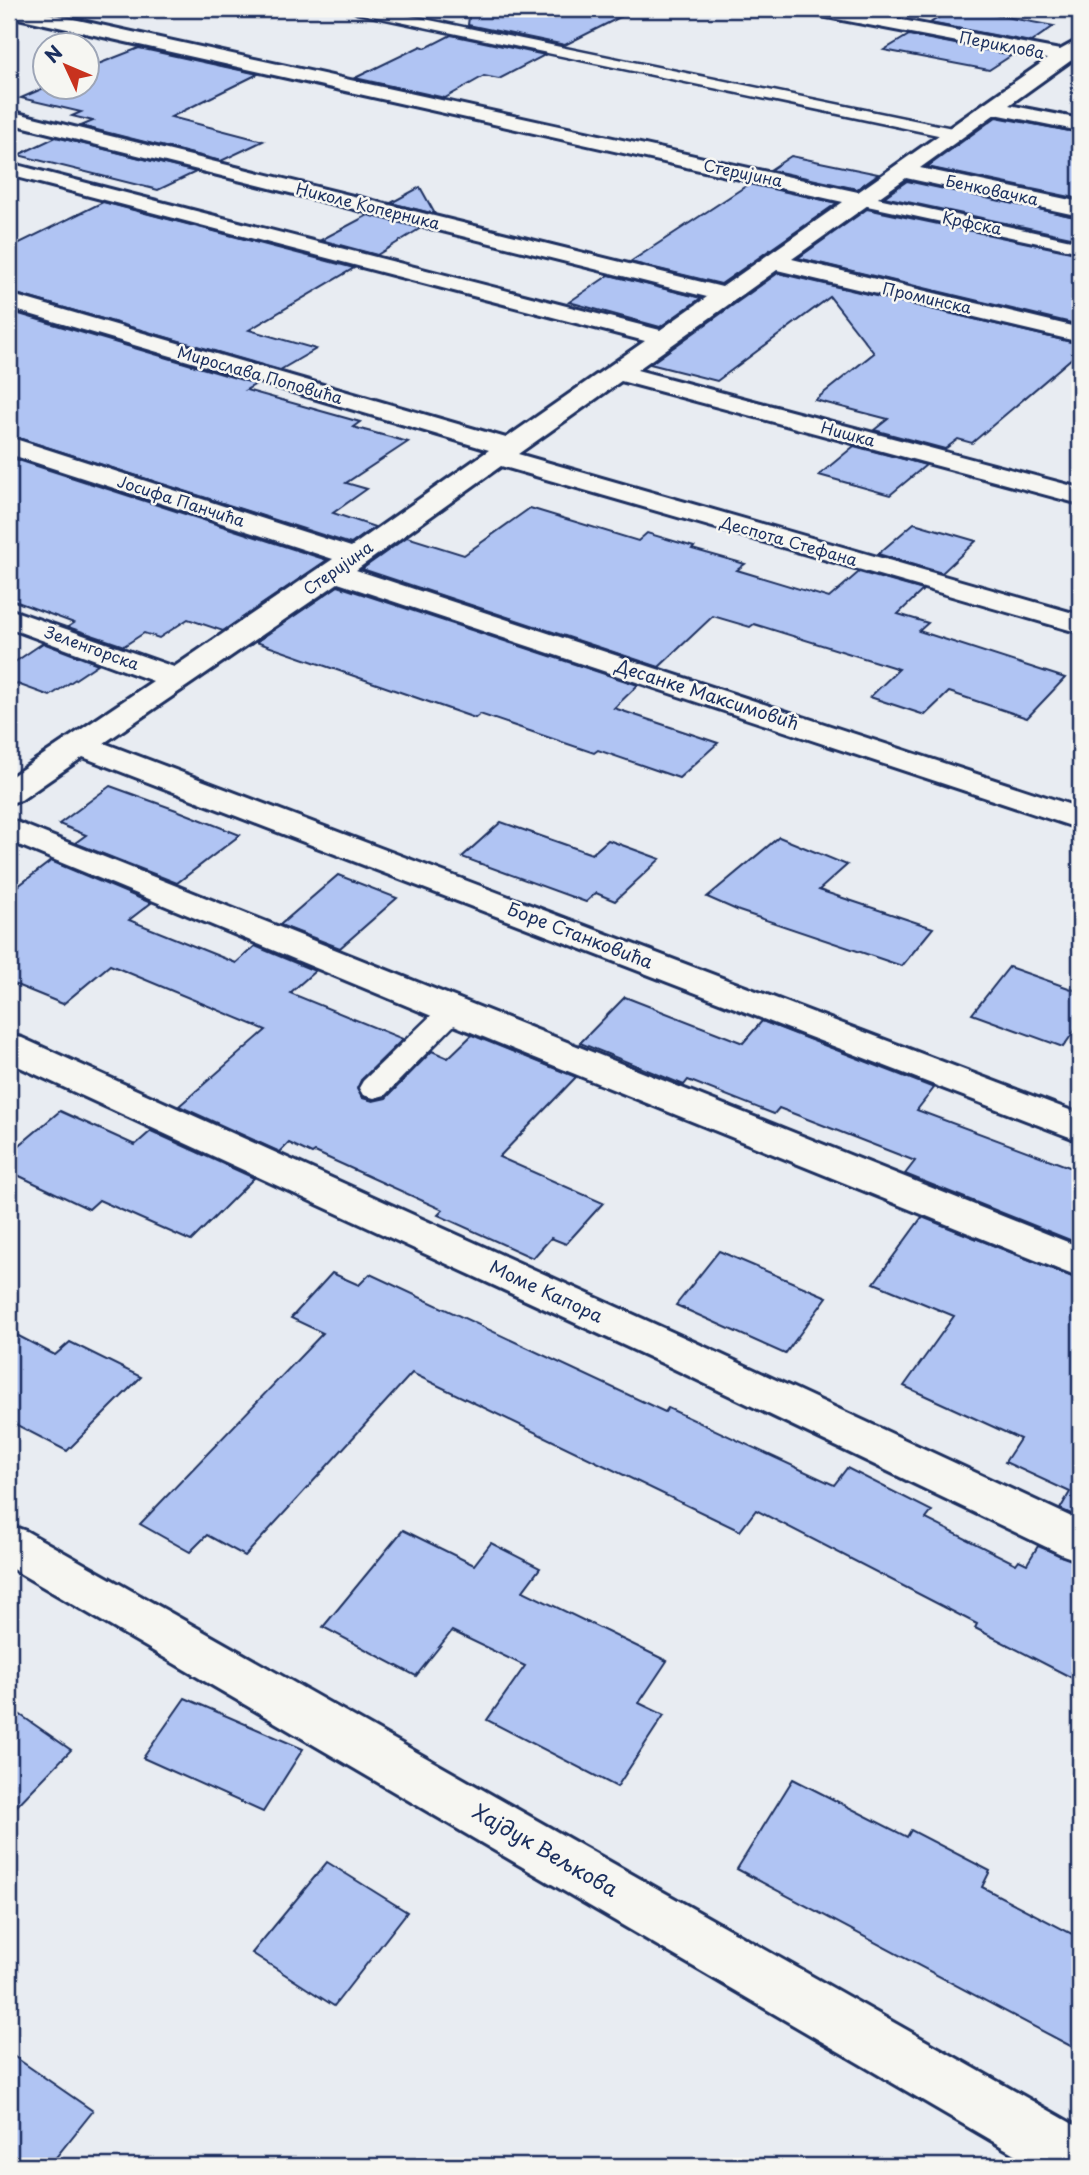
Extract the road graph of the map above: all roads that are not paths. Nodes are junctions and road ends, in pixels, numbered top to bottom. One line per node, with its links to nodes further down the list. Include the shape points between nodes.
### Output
1 (357, 9): 8 (lane)
2 (816, 9): 4 (street, Периклова)
3 (9, 10): 11 (street, Стеријина)
4 (1070, 58): 5 (street, Стеријина)
5 (994, 108): 7 (street); 8 (street, Стеријина)
6 (9, 117): 15 (street, Николе Коперника)
7 (1080, 125)
8 (957, 134): 10 (street, Стеријина)
9 (9, 169): 18 (street)
10 (904, 172): 11 (street, Стеријина); 12 (street, Бенковачка)
11 (864, 200): 13 (lane, Крфска); 14 (street, Стеријина)
12 (1080, 209)
13 (1080, 247)
14 (774, 262): 15 (street, Стеријина); 17 (street, Проминска)
15 (727, 295): 18 (street, Стеријина)
16 (9, 301): 21 (street, Мирослава Поповића)
17 (1080, 335)
18 (665, 339): 19 (street, Стеријина)
19 (616, 372): 21 (street, Стеријина); 22 (street, Нишка)
20 (9, 445): 23 (street, Јосифа Панчића)
21 (504, 452): 23 (street, Стеријина); 25 (street, Деспота Стефана)
22 (1080, 496)
23 (344, 564): 26 (street, Стеријина); 29 (street, Десанке Максимовић)
24 (9, 618): 26 (street, Зеленгорска)
25 (1080, 624)
26 (175, 678): 27 (street, Стеријина)
27 (79, 744): 28 (street, Стеријина); 34 (street, Боре Станковића)
28 (9, 793)
29 (1080, 819)
30 (9, 829): 31 (street)
31 (452, 1011): 33 (lane); 35 (street)
32 (9, 1047): 36 (street, Моме Капора)
33 (374, 1088)
34 (1080, 1128)
35 (1080, 1263)
36 (1080, 1542)
37 (9, 1544): 38 (street, Хајдук Вељкова)
38 (1080, 2160)

